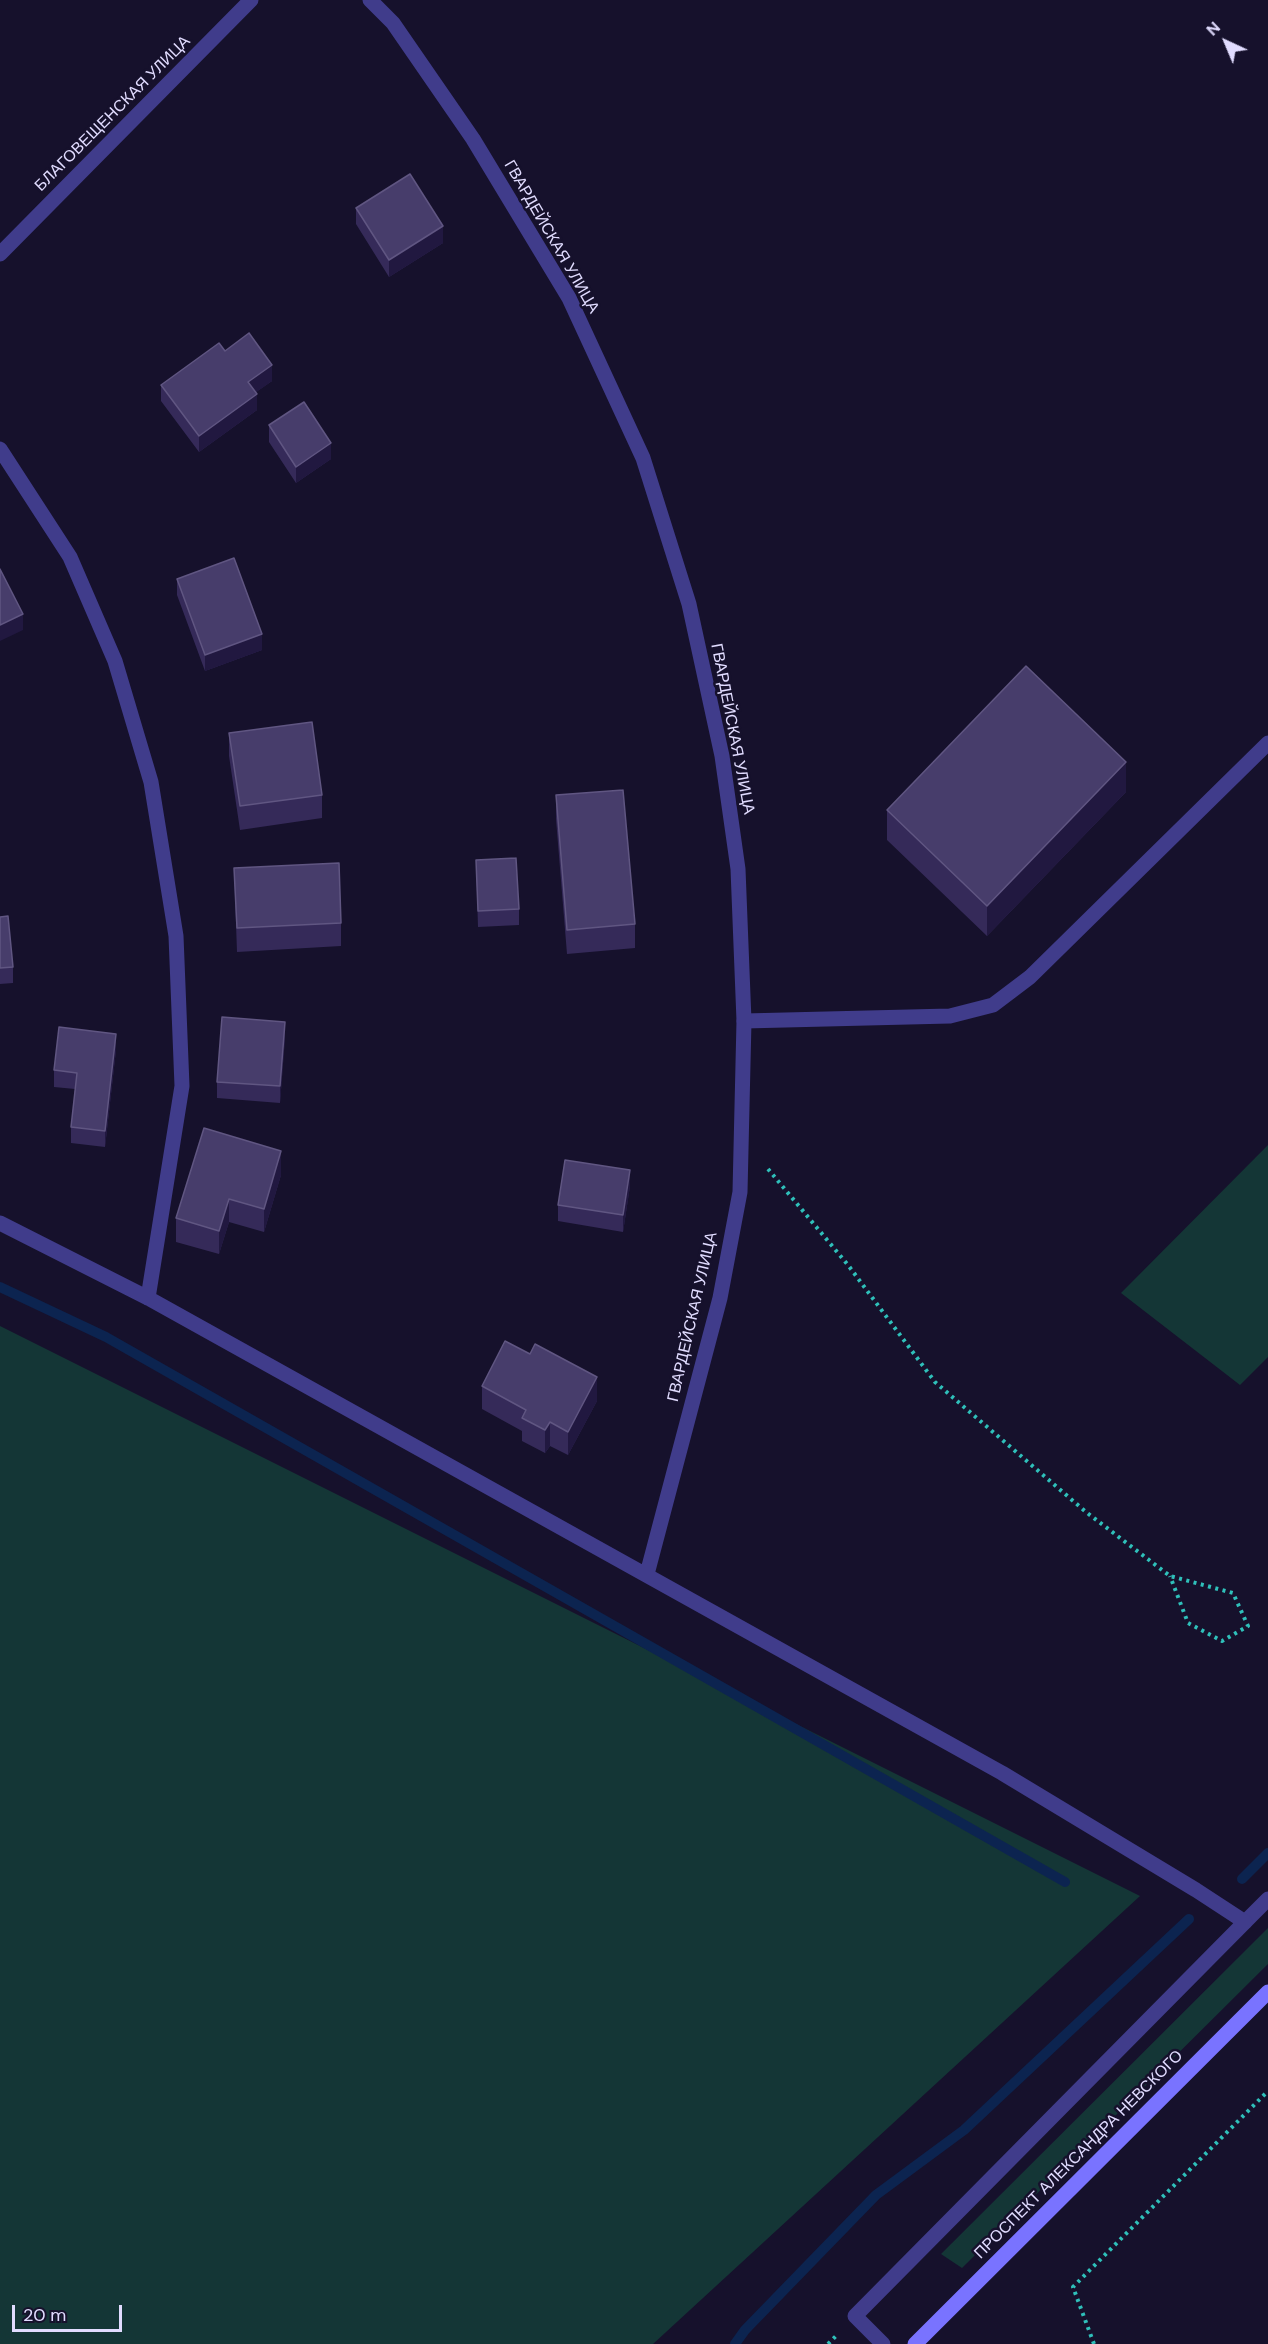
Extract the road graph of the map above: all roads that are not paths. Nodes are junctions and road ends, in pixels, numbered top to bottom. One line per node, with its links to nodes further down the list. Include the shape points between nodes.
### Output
1 (251, 0): 3 (street, БЛАГОВЕЩЕНСКАЯ УЛИЦА)
2 (370, 0): 6 (street, ГВАРДЕЙСКАЯ УЛИЦА, via 393,23 473,139 569,298 643,458 689,604 722,756 738,869)
3 (0, 254)
4 (0, 449): 8 (street, via 70,557 115,661 151,782 176,936 182,1086)
5 (1268, 743): 6 (street, via 1030,977 993,1005 950,1016)
6 (744, 1021): 9 (street, ГВАРДЕЙСКАЯ УЛИЦА, via 740,1192 720,1298)
7 (0, 1223): 8 (street)
8 (148, 1298): 9 (street)
9 (647, 1574): 11 (street, via 1002,1773)
10 (1268, 1899): 11 (street)
11 (1245, 1922): 13 (street, via 855,2316)
12 (1268, 1992): 14 (main road, ПРОСПЕКТ АЛЕКСАНДРА НЕВСКОГО)
13 (883, 2344)
14 (915, 2344)

